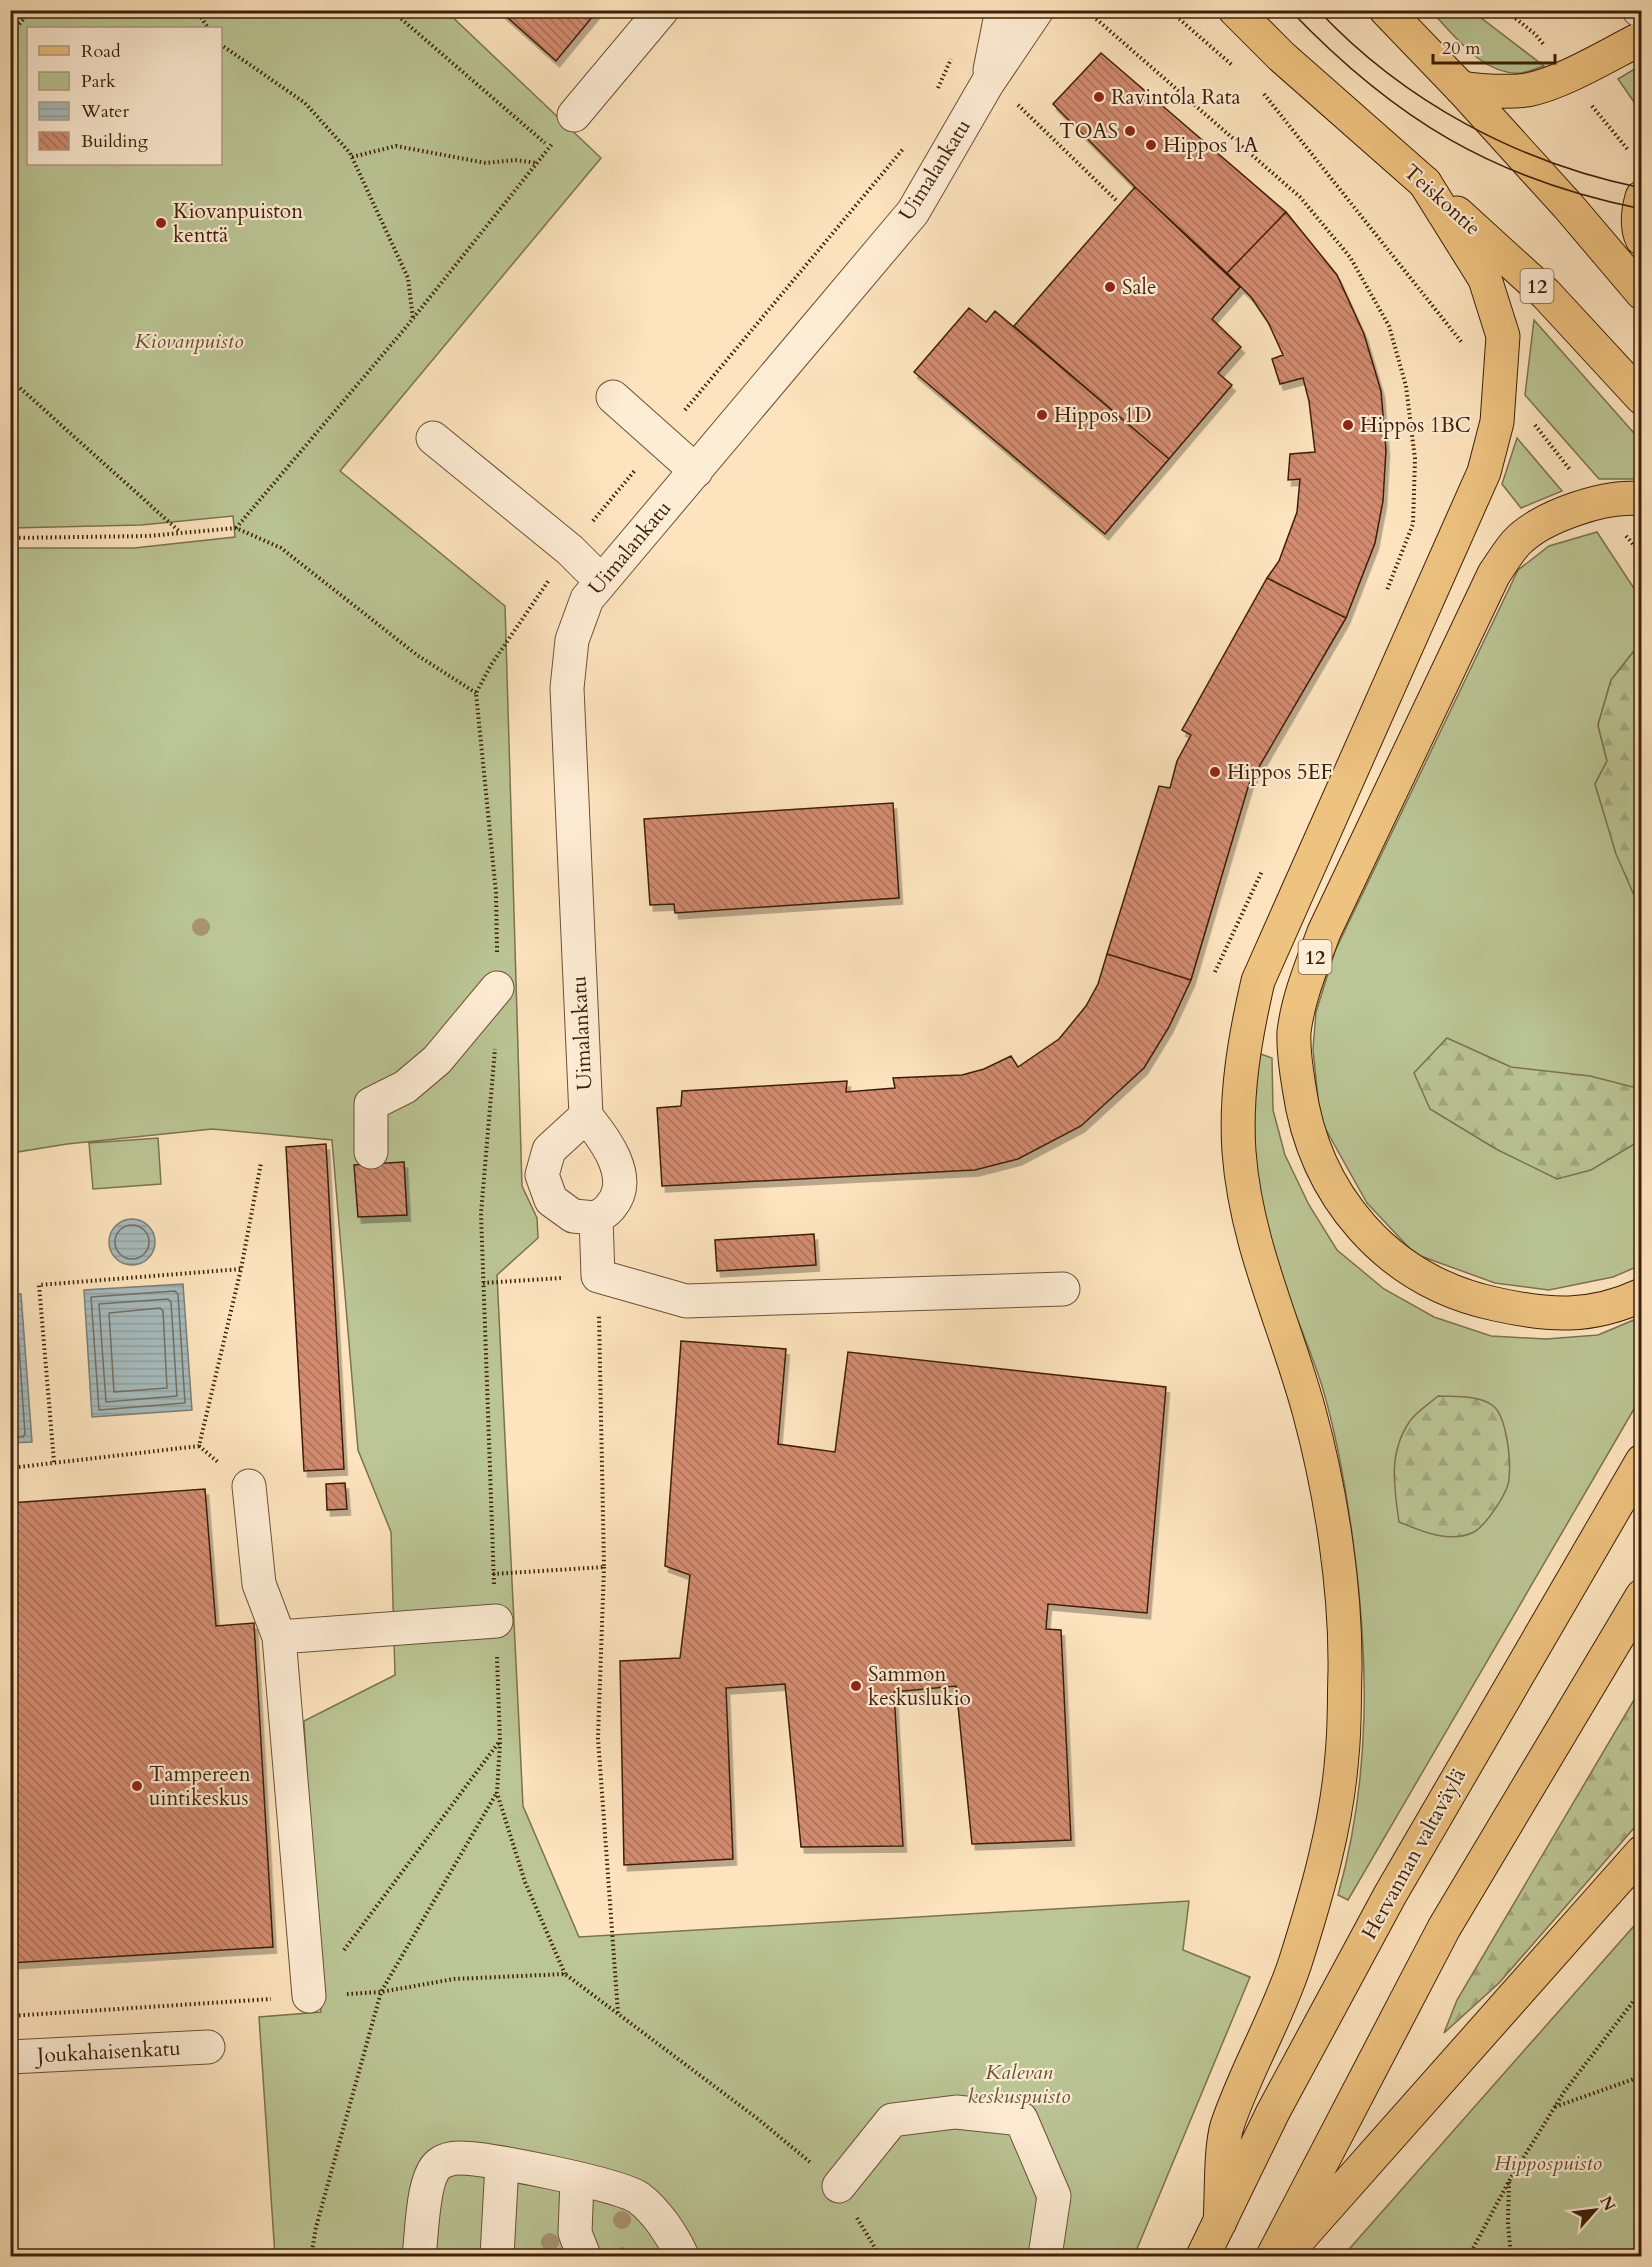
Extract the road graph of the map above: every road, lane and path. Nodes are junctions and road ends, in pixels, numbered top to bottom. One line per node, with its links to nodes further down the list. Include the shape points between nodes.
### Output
1 (32, 10): 13 (path)
2 (196, 10): 12 (path)
3 (391, 10): 27 (path)
4 (662, 10): 25 (street)
5 (1002, 10): 19 (street, Uimalankatu)
6 (1036, 10): 19 (street, Uimalankatu)
7 (1086, 10): 54 (path, via 1300,197 1350,257 1389,326 1406,387 1415,459 1413,524)
8 (1169, 10): 18 (path)
9 (1235, 10): 31 (main road, Teiskontie, via 1281,56)
10 (1386, 10): 21 (main road)
11 (1505, 10): 16 (path)
12 (207, 27)
13 (10, 34)
14 (1641, 38): 21 (main road, via 1528,89 1494,92)
15 (222, 45): 29 (path, via 305,103)
16 (1548, 50)
17 (954, 52): 22 (path)
18 (1239, 71)
19 (987, 84): 44 (street, Uimalankatu, via 913,212)
20 (1257, 86): 37 (path)
21 (1461, 88): 35 (main road)
22 (934, 96)
23 (1587, 101): 28 (path)
24 (1015, 103): 33 (path)
25 (574, 115): 27 (path)
26 (906, 145): 43 (path)
27 (550, 147): 30 (path)
28 (1629, 151)
29 (352, 158): 30 (path, via 396,146 486,163); 36 (path, via 408,278)
30 (537, 163): 36 (path)
31 (1425, 183): 40 (main road, Teiskontie / 12, via 1546,294); 94 (main road, via 1485,279 1503,336 1497,423 1484,472 1258,981 1244,1040 1239,1151 1245,1201 1254,1246 1314,1433 1341,1603 1344,1678 1342,1754 1334,1820 1295,1964 1226,2129)
32 (1641, 197): 34 (main road)
33 (1116, 200)
34 (1641, 239)
35 (1641, 293)
36 (413, 319): 47 (path)
37 (1471, 353)
38 (10, 379): 48 (path)
39 (613, 397): 43 (street)
40 (1641, 398)
41 (1531, 420): 45 (path)
42 (433, 438): 51 (street)
43 (660, 440): 44 (street); 51 (path)
44 (696, 471): 53 (street, Uimalankatu)
45 (1572, 472)
46 (1641, 499): 67 (main road, 12, via 1627,497 1579,506 1517,542 1494,574 1324,932 1304,988 1294,1033 1302,1113 1313,1152 1349,1214 1380,1247 1444,1288 1520,1310 1559,1315 1601,1309)
47 (236, 528): 48 (path); 55 (path, via 280,548 417,655)
48 (180, 532): 50 (path)
49 (1623, 533): 52 (path)
50 (10, 538)
51 (570, 550): 53 (street); 55 (path, via 490,665)
52 (1641, 554)
53 (601, 581): 59 (street, Uimalankatu, via 587,599 572,640 567,688)
54 (1384, 597)
55 (476, 693): 58 (path, via 496,893)
56 (1265, 864): 57 (path)
57 (1215, 972)
58 (497, 988): 60 (street, via 437,1060 405,1087 371,1104); 65 (path, via 481,1213)
59 (586, 1116): 62 (street, Uimalankatu, via 604,1137 616,1162 620,1187 612,1206); 62 (street, Uimalankatu, via 549,1150 542,1175 551,1200 573,1216)
60 (371, 1152)
61 (261, 1163): 63 (path)
62 (596, 1218): 64 (street)
63 (241, 1269): 69 (path, via 199,1446); 69 (path, via 39,1285)
64 (598, 1276): 65 (path); 66 (street, via 686,1301); 72 (path)
65 (483, 1282): 73 (path)
66 (1064, 1289)
67 (1641, 1294)
68 (1641, 1461): 94 (main road, Hervannan valtaväylä, via 1390,1894 1273,2112)
69 (54, 1462): 70 (path)
70 (10, 1468)
71 (249, 1486): 76 (street, via 259,1584)
72 (604, 1567): 73 (path); 84 (path, via 598,1738)
73 (493, 1574): 75 (path)
74 (1641, 1596): 103 (main road, via 1444,1928)
75 (496, 1620): 76 (street); 77 (path)
76 (279, 1637): 83 (street)
77 (500, 1742): 78 (path); 83 (path)
78 (497, 1792): 80 (path, via 525,1882); 82 (path)
79 (1641, 1852): 104 (main road)
80 (566, 1974): 82 (path, via 453,1979); 84 (path)
81 (1641, 1990): 89 (path)
82 (381, 1992): 83 (path); 95 (path)
83 (309, 1996): 85 (path)
84 (618, 2013): 93 (path)
85 (10, 2016)
86 (208, 2048): 87 (street, Joukahaisenkatu)
87 (10, 2057)
88 (1641, 2076): 89 (path)
89 (1555, 2107): 92 (path)
90 (502, 2164): 91 (street); 96 (street, via 459,2158 439,2163 429,2179); 97 (street)
91 (577, 2180): 98 (street, via 575,2232); 99 (street, via 637,2197 654,2212)
92 (1509, 2181): 105 (path); 106 (path)
93 (839, 2186): 100 (path); 101 (street, via 892,2120 956,2112 1020,2120 1054,2196)
94 (1220, 2222): 102 (main road, Hervannan valtaväylä)
95 (311, 2256)
96 (419, 2256)
97 (497, 2256)
98 (584, 2256)
99 (682, 2256)
100 (880, 2256)
101 (1045, 2256)
102 (1203, 2256)
103 (1273, 2256)
104 (1284, 2256)
105 (1469, 2256)
106 (1511, 2256)

